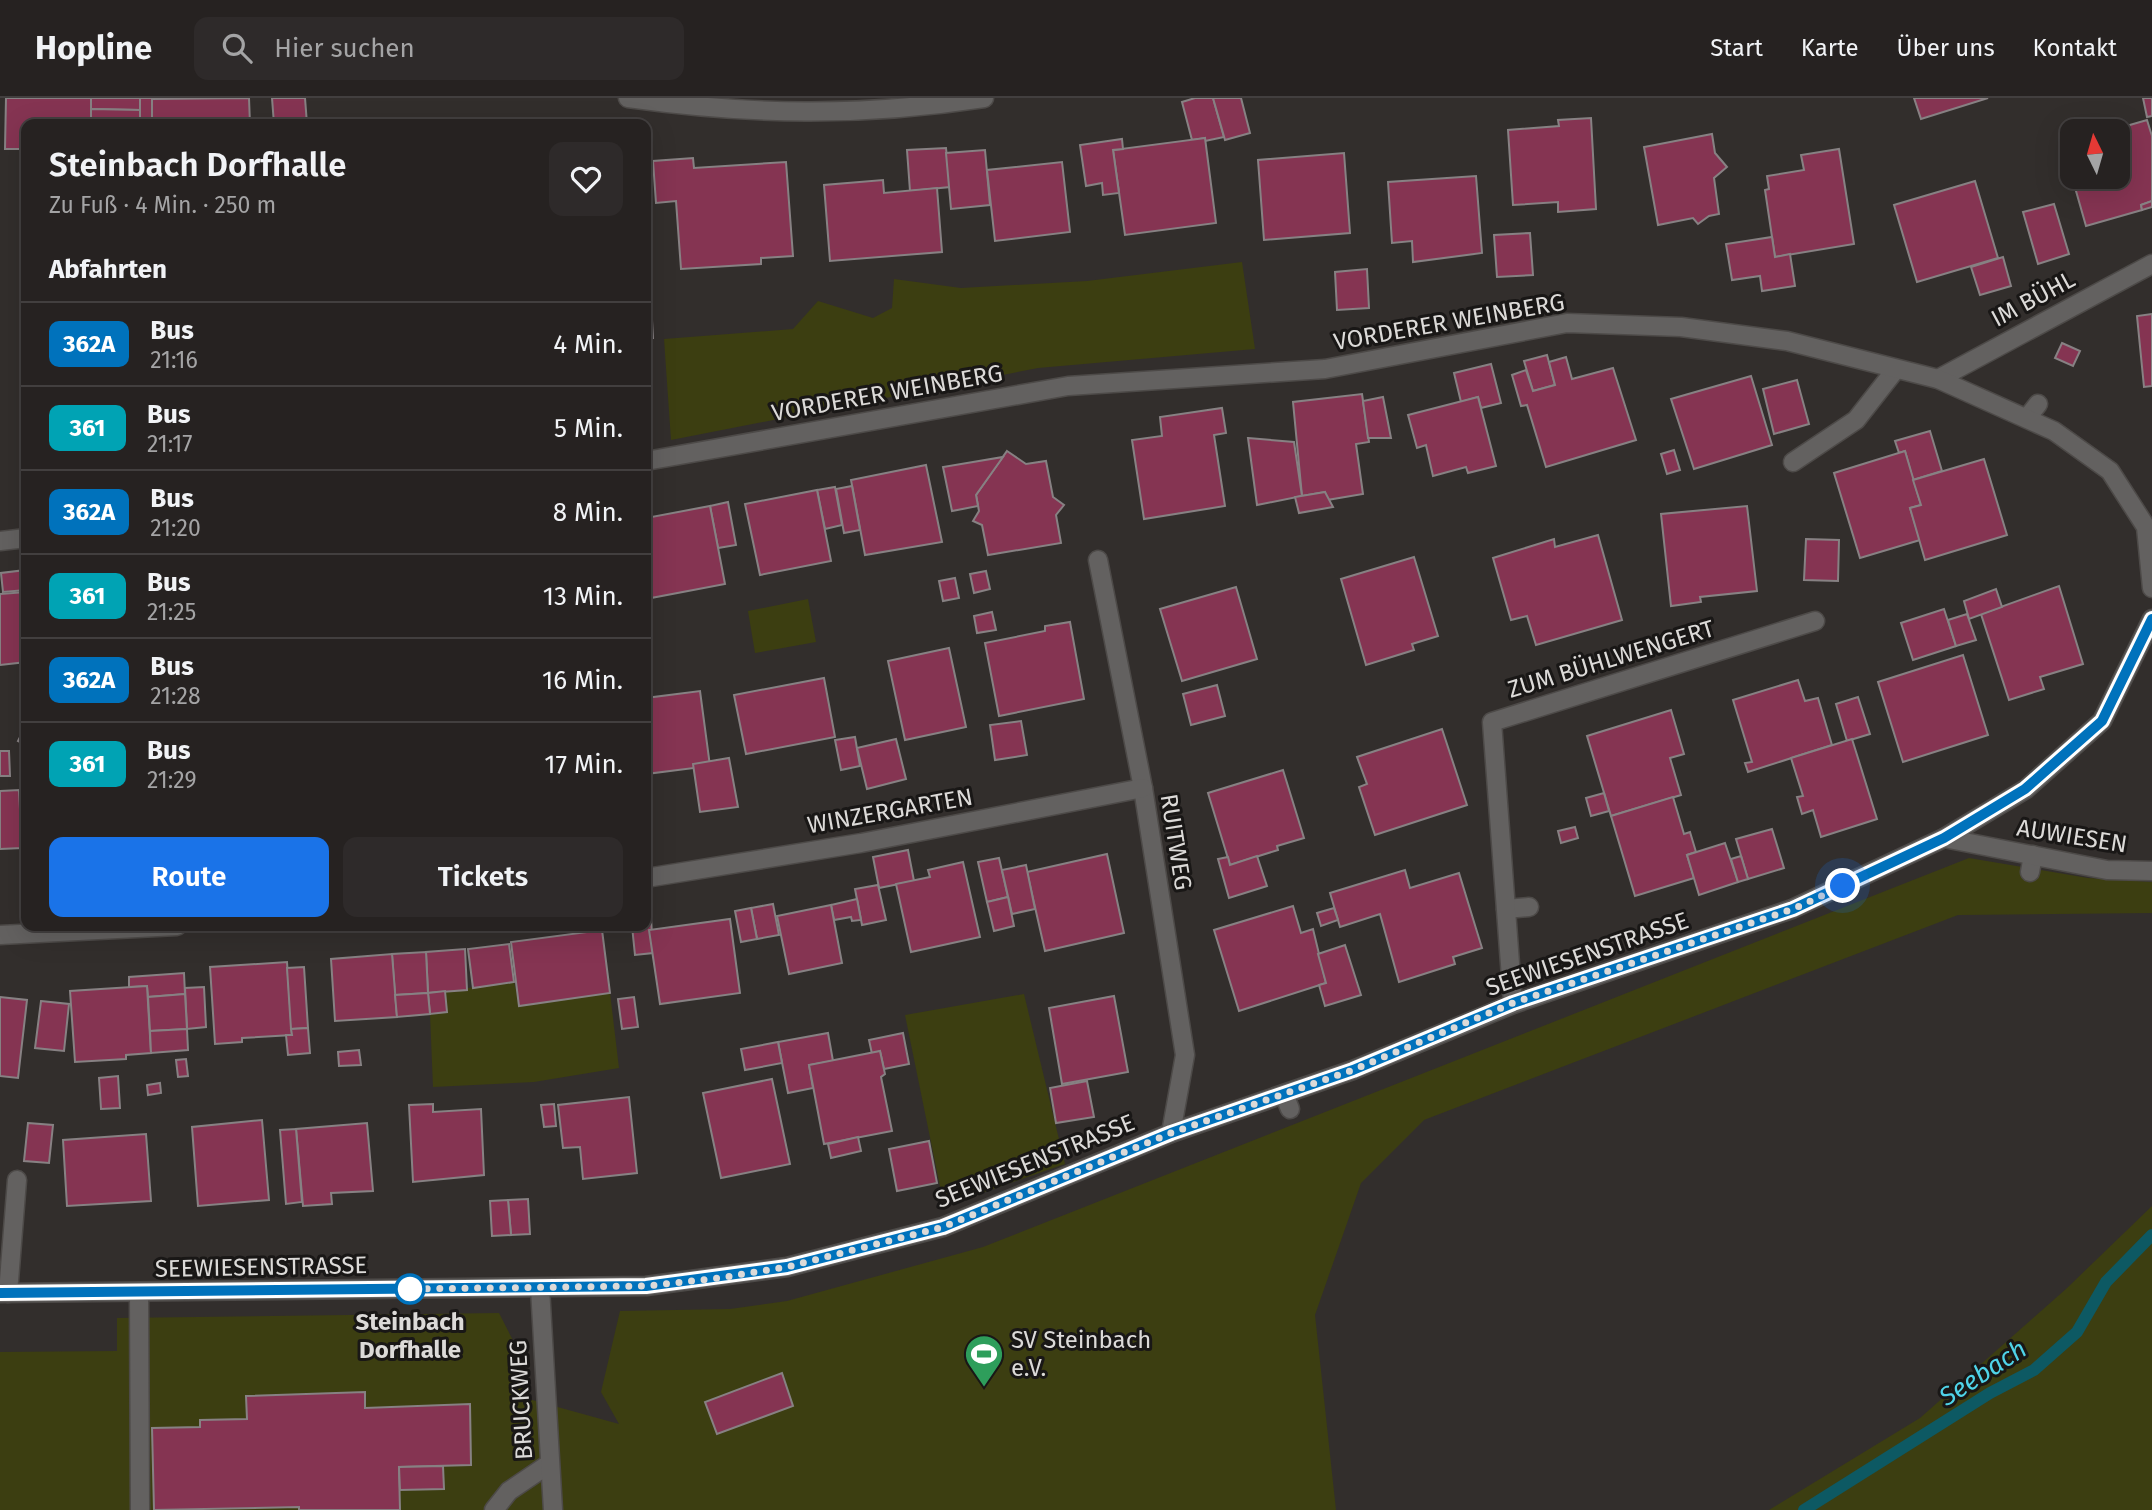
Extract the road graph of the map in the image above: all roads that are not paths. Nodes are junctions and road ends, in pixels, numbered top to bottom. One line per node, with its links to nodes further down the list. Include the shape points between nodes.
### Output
1 (628, 98): 2 (street, via 776,113 909,110)
2 (984, 98)
3 (2152, 264): 5 (street, IM BÜHL)
4 (1896, 369): 5 (street, VORDERER WEINBERG); 6 (street, VORDERER WEINBERG, via 1774,339 1681,327 1567,323 1325,369 1068,386); 7 (street, via 1856,420)
5 (1938, 379): 11 (street, VORDERER WEINBERG, via 2033,411 2110,471 2146,527)
6 (651, 460)
7 (1793, 462)
8 (21, 539): 9 (street)
9 (0, 541)
10 (1098, 560): 14 (street, RUITWEG)
11 (2152, 588)
12 (2152, 619): 15 (street, SEEWIESENSTRASSE, via 2102,721 2025,789)
13 (1815, 621): 19 (street, ZUM BÜHLWENGERT, via 1492,722)
14 (1143, 788): 17 (street, WINZERGARTEN, via 861,843); 23 (street, RUITWEG, via 1185,1055)
15 (1944, 838): 16 (street, AUWIESEN, via 2031,864); 22 (street, SEEWIESENSTRASSE, via 1793,909)
16 (2152, 871)
17 (651, 877)
18 (1529, 907): 19 (street)
19 (1506, 909): 22 (street, ZUM BÜHLWENGERT)
20 (31, 931): 21 (street)
21 (0, 935)
22 (1513, 1003): 23 (street, SEEWIESENSTRASSE, via 1287,1101)
23 (1171, 1133): 25 (street, SEEWIESENSTRASSE, via 943,1227 787,1267 646,1286)
24 (17, 1180): 26 (street)
25 (540, 1288): 27 (street, SEEWIESENSTRASSE); 28 (street, BRUCKWEG)
26 (4, 1293): 27 (street, SEEWIESENSTRASSE)
27 (139, 1293): 29 (street)
28 (549, 1464): 30 (street, via 509,1491); 31 (street, BRUCKWEG)
29 (141, 1510)
30 (494, 1510)
31 (553, 1510)

